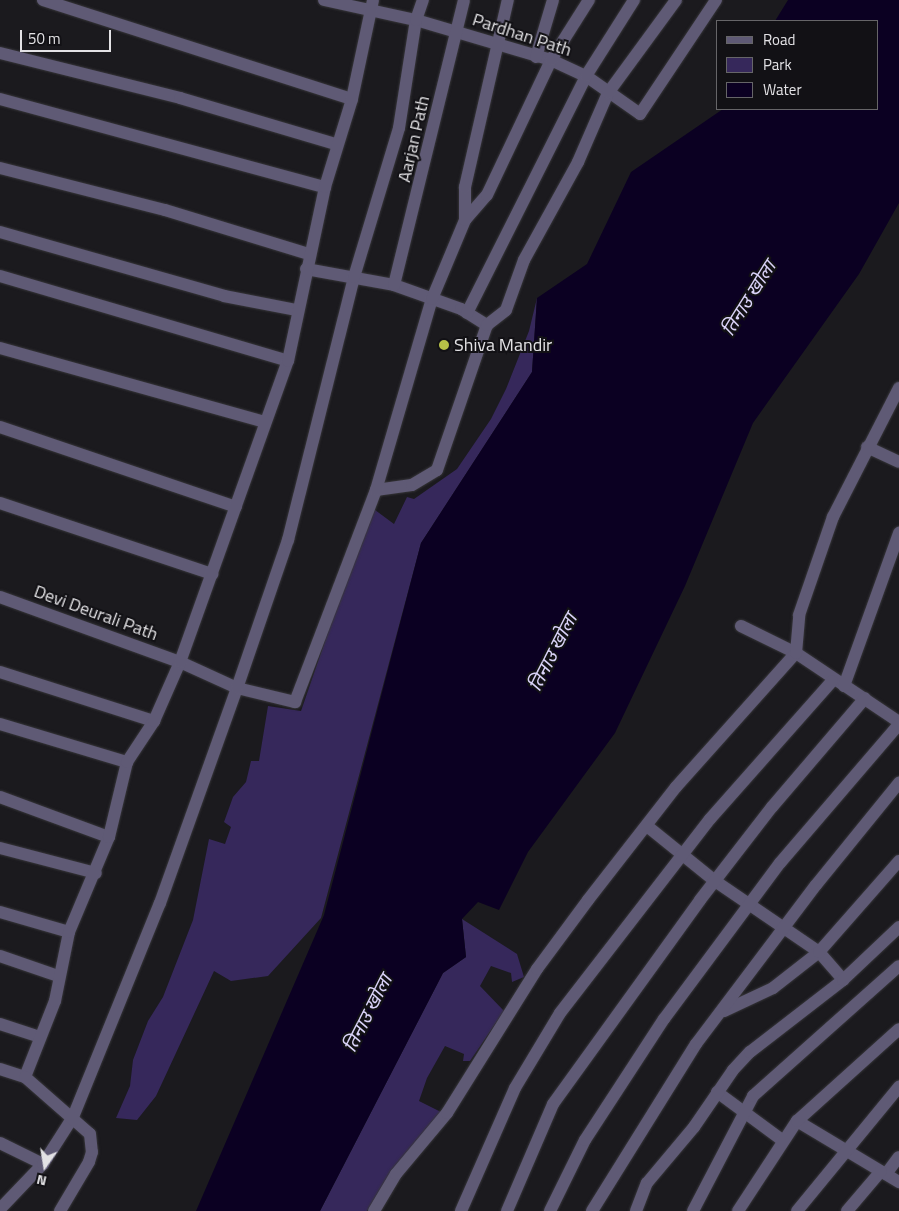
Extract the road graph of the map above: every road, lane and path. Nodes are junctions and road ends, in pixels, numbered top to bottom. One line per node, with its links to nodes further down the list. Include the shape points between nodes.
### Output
1 (43, 0): 21 (street)
2 (324, 0): 11 (street, Pardhan Path)
3 (423, 0): 12 (street)
4 (464, 0): 13 (street, Aarjan Path)
5 (508, 0): 14 (street)
6 (552, 0): 16 (street)
7 (589, 0): 17 (street)
8 (634, 0): 18 (street)
9 (676, 0): 19 (street)
10 (716, 0): 19 (street, Pardhan Path, via 640,114)
11 (372, 5): 12 (street, Pardhan Path); 21 (street)
12 (416, 20): 13 (street, Pardhan Path); 30 (street, via 399,128)
13 (454, 32): 14 (street, Pardhan Path); 31 (street, Aarjan Path, via 436,124)
14 (496, 45): 16 (street, Pardhan Path); 25 (street, via 465,187)
15 (0, 53): 22 (street, via 180,98)
16 (536, 57): 17 (street, Pardhan Path)
17 (551, 60): 18 (street, Pardhan Path); 25 (street, via 486,195)
18 (586, 76): 19 (street, Pardhan Path); 34 (street)
19 (608, 93): 35 (street, via 578,162 524,260 506,310)
20 (0, 99): 24 (street)
21 (352, 99): 22 (street)
22 (335, 144): 24 (street)
23 (0, 168): 27 (street, via 165,210)
24 (325, 187): 27 (street)
25 (465, 220): 32 (street)
26 (0, 232): 33 (street, via 224,296)
27 (309, 254): 28 (street)
28 (306, 269): 30 (street); 33 (street)
29 (0, 276): 37 (street)
30 (354, 278): 31 (street); 54 (street, via 288,540)
31 (394, 285): 32 (street)
32 (432, 299): 34 (street); 43 (street)
33 (296, 310): 37 (street)
34 (467, 313): 35 (street)
35 (487, 325): 43 (street, via 438,470 412,485)
36 (0, 348): 39 (street)
37 (288, 361): 39 (street)
38 (899, 388): 41 (street)
39 (265, 422): 45 (street)
40 (0, 427): 45 (street)
41 (867, 447): 42 (street); 50 (street, via 833,517 810,581 799,615)
42 (899, 462)
43 (376, 490): 54 (street, Devi Deurali Path, via 295,702)
44 (0, 503): 47 (street)
45 (236, 507): 47 (street)
46 (899, 534): 53 (street)
47 (212, 574): 51 (street)
48 (0, 597): 51 (street, Devi Deurali Path)
49 (741, 626): 50 (street)
50 (796, 653): 53 (street); 62 (street, via 676,787)
51 (180, 662): 54 (street, Devi Deurali Path); 56 (street)
52 (0, 672): 56 (street)
53 (838, 683): 55 (street); 65 (street, via 768,750)
54 (237, 688): 88 (street, via 160,903)
55 (865, 698): 57 (street); 68 (street)
56 (154, 721): 59 (street)
57 (899, 723): 69 (street)
58 (0, 724): 59 (street)
59 (127, 762): 63 (street)
60 (899, 782): 72 (street)
61 (0, 797): 63 (street)
62 (647, 826): 65 (street); 99 (street, via 537,969 447,1113 396,1174)
63 (109, 837): 67 (street)
64 (0, 848): 67 (street)
65 (683, 856): 68 (street); 100 (street, via 627,921 555,1021 515,1088)
66 (899, 860): 74 (street)
67 (96, 873): 73 (street)
68 (715, 881): 69 (street); 101 (street, via 553,1104)
69 (749, 902): 72 (street); 102 (street, via 664,1019 585,1140)
70 (0, 912): 73 (street)
71 (899, 927): 78 (street)
72 (783, 928): 74 (street); 79 (street)
73 (69, 932): 77 (street)
74 (819, 952): 78 (street); 79 (street, via 773,988)
75 (0, 956): 77 (street)
76 (899, 966): 87 (street, via 885,982 775,1074)
77 (58, 976): 82 (street, via 55,1001)
78 (843, 980): 86 (street, via 750,1052)
79 (724, 1011): 103 (street, via 685,1061)
80 (0, 1024): 82 (street)
81 (899, 1029): 89 (street)
82 (38, 1036): 84 (street)
83 (0, 1069): 84 (street)
84 (25, 1077): 88 (street)
85 (899, 1087): 92 (street)
86 (717, 1092): 87 (street); 104 (street, via 694,1127 647,1183)
87 (744, 1112): 90 (street); 105 (street)
88 (73, 1117): 94 (street); 98 (street, via 90,1134 92,1152)
89 (797, 1122): 90 (street); 92 (street)
90 (782, 1140): 106 (street)
91 (0, 1142): 94 (street)
92 (846, 1150): 95 (street); 107 (street)
93 (899, 1157): 95 (street)
94 (43, 1164): 97 (street)
95 (884, 1173): 96 (street); 108 (street)
96 (899, 1182)
97 (0, 1209)
98 (60, 1211)
99 (374, 1211)
100 (461, 1211)
101 (507, 1211)
102 (550, 1211)
103 (592, 1211)
104 (636, 1211)
105 (693, 1211)
106 (738, 1211)
107 (797, 1211)
108 (847, 1211)

